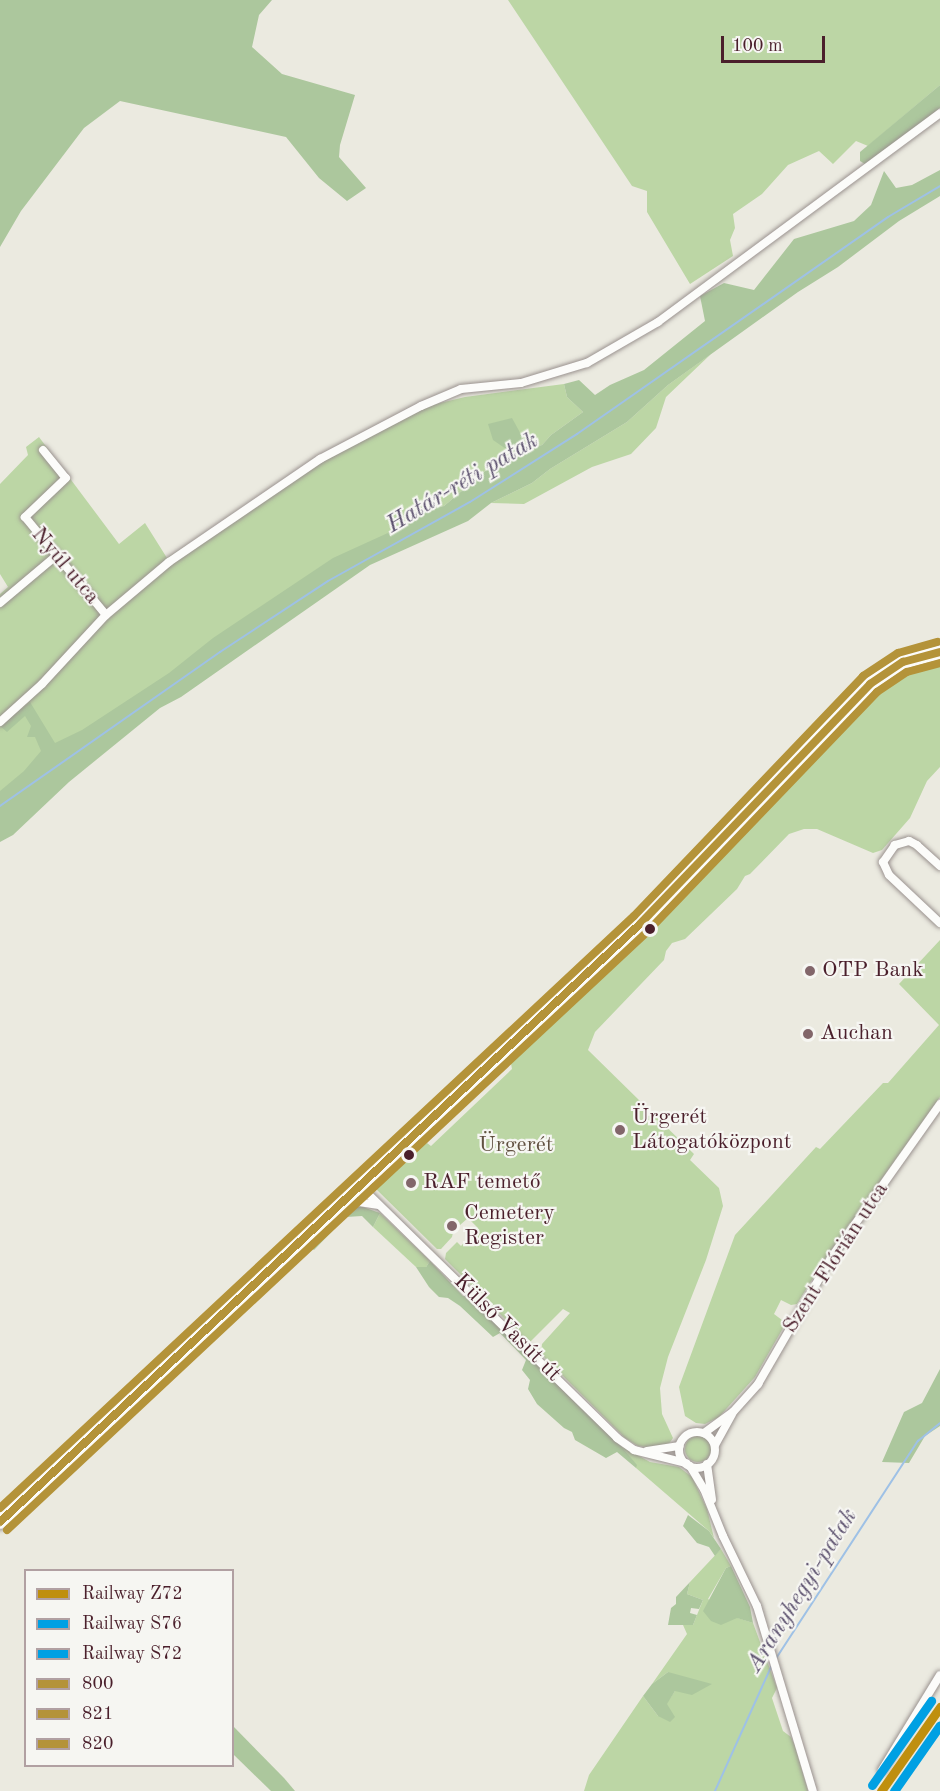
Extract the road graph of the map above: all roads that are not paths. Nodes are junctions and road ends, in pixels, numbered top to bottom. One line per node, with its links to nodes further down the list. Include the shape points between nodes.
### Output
1 (940, 113): 5 (street, via 658,322 586,363 521,383 461,389 320,459 169,562)
2 (43, 450): 3 (street, Nyúl utca, via 66,478 25,517)
3 (57, 555): 4 (street); 5 (street, Nyúl utca)
4 (0, 603)
5 (106, 615): 7 (street, via 42,684)
6 (939, 652): 11 (main road, via 903,662 870,684 640,923)
7 (0, 722)
8 (940, 866): 9 (street, via 909,841 895,845 884,862 889,875)
9 (940, 923)
10 (940, 1104): 14 (street, Szent Flórián utca, via 837,1249 758,1384)
11 (361, 1187): 12 (street, Külső Vasút út); 13 (main road)
12 (380, 1206): 13 (street, via 355,1202); 18 (street, Külső Vasút út, via 617,1438)
13 (327, 1218): 22 (main road)
14 (733, 1412): 15 (street, Szent Flórián utca); 16 (street, Szent Flórián utca)
15 (704, 1433): 16 (street); 17 (street, via 688,1434)
16 (715, 1445): 19 (street)
17 (680, 1446): 18 (street); 20 (street, via 680,1454)
18 (634, 1450): 20 (street, Külső Vasút út)
19 (707, 1464): 20 (street); 21 (street)
20 (688, 1465): 21 (street)
21 (713, 1509): 25 (street, via 758,1606)
22 (0, 1522)
23 (940, 1675): 24 (street)
24 (882, 1770)
25 (813, 1791)

